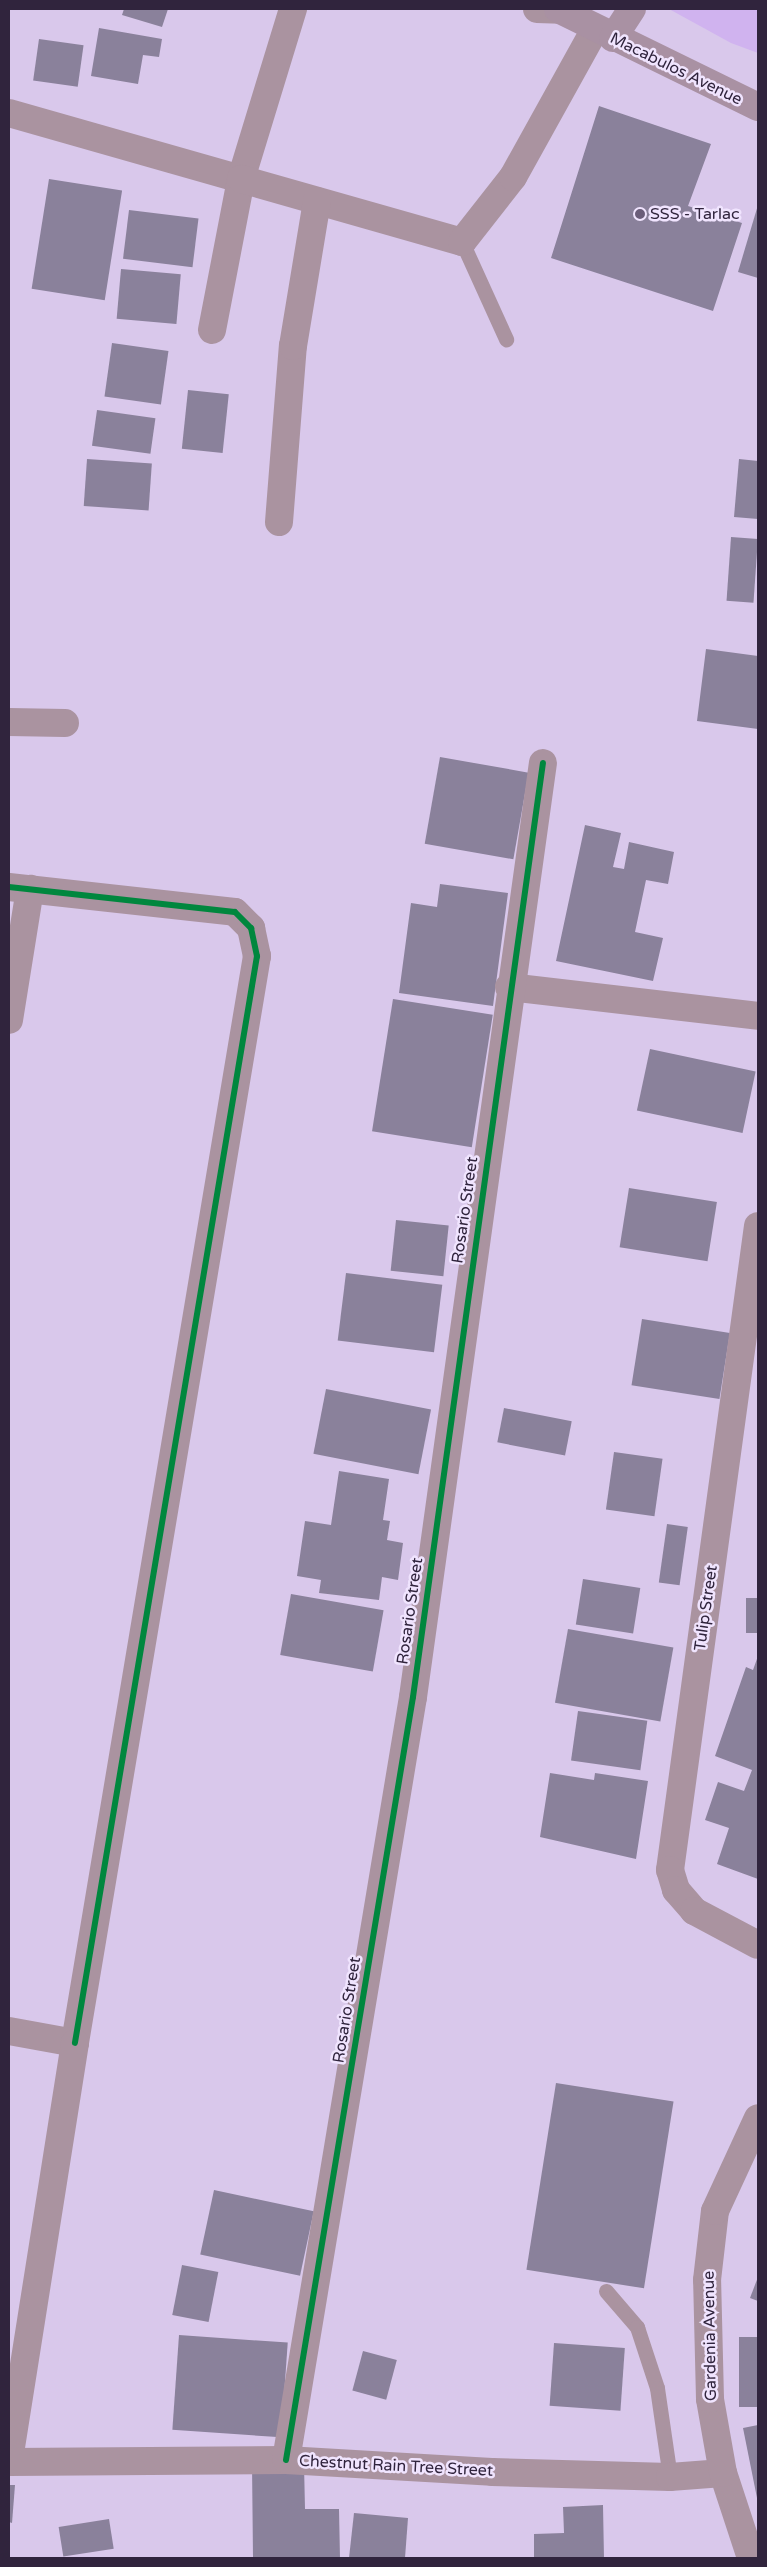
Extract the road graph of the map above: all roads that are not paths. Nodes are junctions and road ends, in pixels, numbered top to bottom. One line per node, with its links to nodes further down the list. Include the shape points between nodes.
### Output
1 (293, 9): 7 (street)
2 (552, 9): 4 (street, Macabulos Avenue)
3 (632, 9): 4 (street)
4 (604, 34): 5 (street, Macabulos Avenue); 9 (street, via 514,176)
5 (758, 107)
6 (9, 113): 7 (street)
7 (241, 179): 8 (street); 10 (street)
8 (317, 201): 9 (street); 12 (street, via 293,346)
9 (462, 242): 11 (lane)
10 (212, 330)
11 (506, 339)
12 (279, 522)
13 (9, 722): 14 (street)
14 (65, 723)
15 (543, 763): 17 (street, Rosario Street)
16 (19, 888): 19 (street); 23 (street, via 235,912 251,928 257,956)
17 (510, 987): 18 (street); 26 (street, Rosario Street, via 413,1696)
18 (758, 1016)
19 (9, 1020)
20 (758, 1226): 21 (street, Tulip Street, via 670,1870 676,1890 694,1911)
21 (758, 1945)
22 (9, 2031): 23 (street)
23 (76, 2043): 27 (street)
24 (758, 2118): 28 (street, Gardenia Avenue, via 715,2211 707,2280 710,2399)
25 (606, 2291): 29 (lane, via 637,2326 657,2388)
26 (286, 2460): 27 (street, Chestnut Rain Tree Street); 29 (street, Chestnut Rain Tree Street)
27 (9, 2461)
28 (723, 2472): 29 (street, Chestnut Rain Tree Street); 30 (street, Gardenia Avenue)
29 (670, 2477)
30 (751, 2558)

